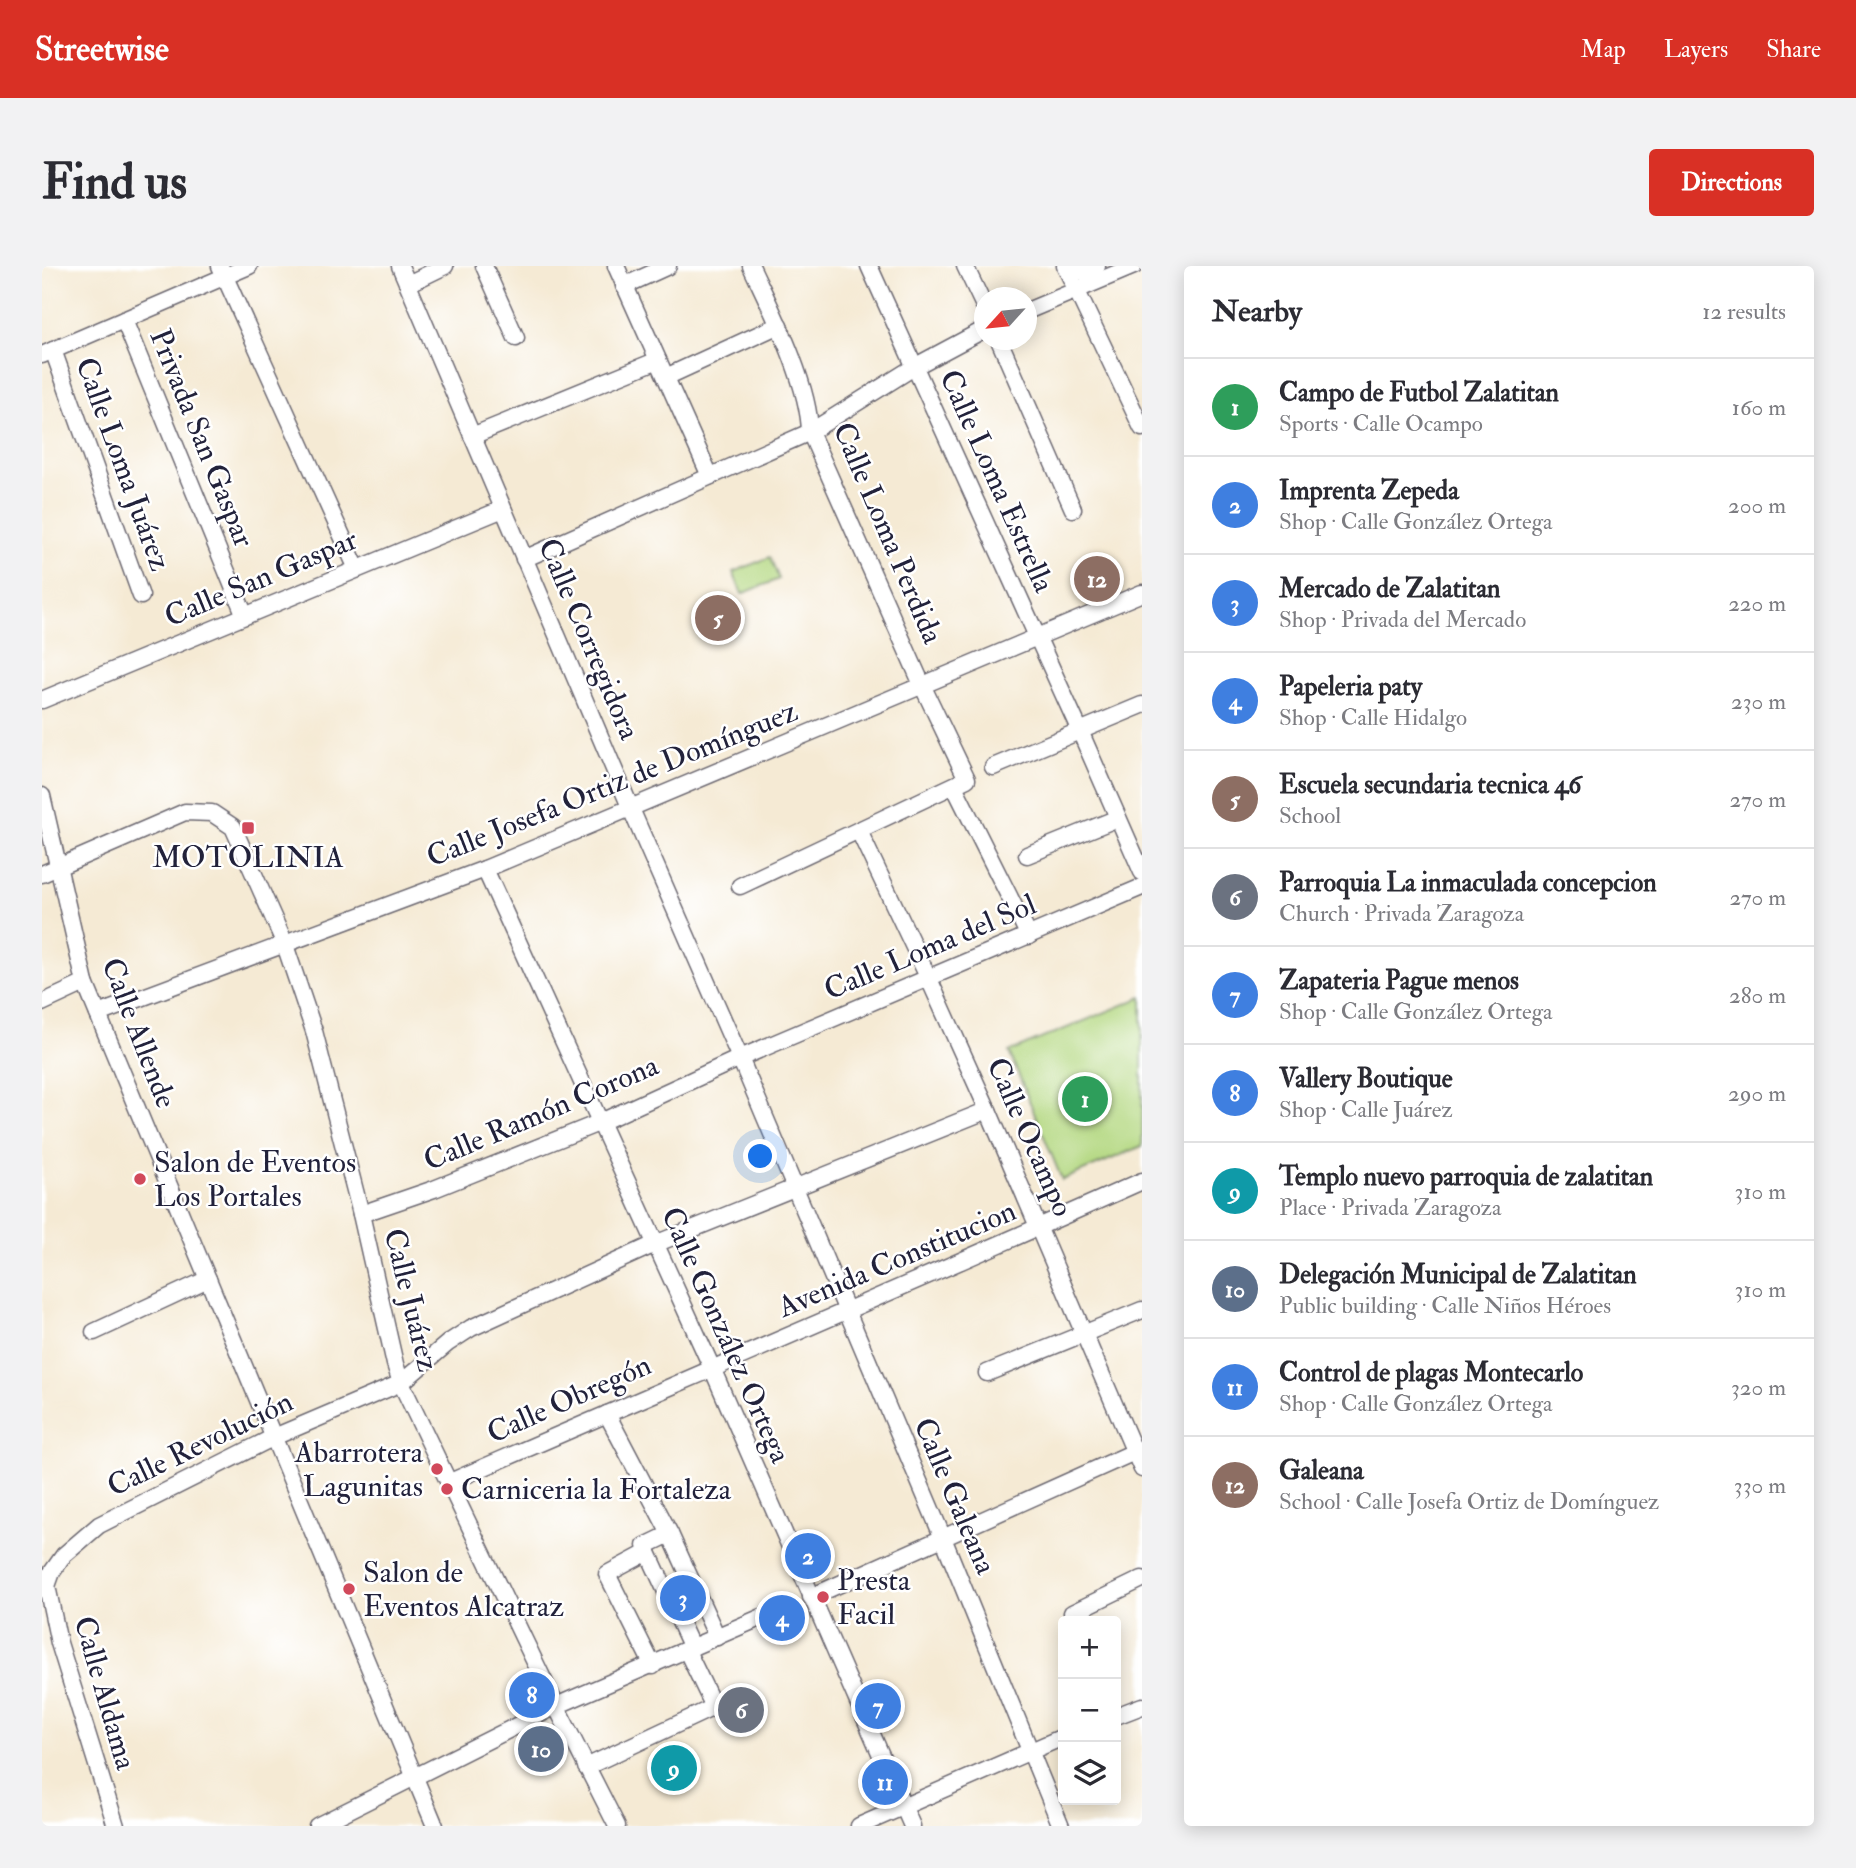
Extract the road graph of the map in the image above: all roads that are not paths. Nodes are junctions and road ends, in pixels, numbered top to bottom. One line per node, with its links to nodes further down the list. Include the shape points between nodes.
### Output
1 (248, 266): 14 (street)
2 (400, 266): 15 (street, Calle Corregidora)
3 (445, 266): 15 (street)
4 (484, 266): 23 (street)
5 (616, 266): 16 (street)
6 (668, 266): 16 (street)
7 (751, 266): 21 (street, Calle Loma Perdida)
8 (869, 266): 27 (street, Calle Loma Estrella)
9 (965, 266): 17 (street)
10 (1065, 266): 18 (street)
11 (1076, 266): 12 (street, via 1082,272)
12 (1097, 266)
13 (1134, 266): 18 (street)
14 (222, 271): 20 (street); 36 (street)
15 (408, 284): 31 (street, Calle Corregidora)
16 (624, 286): 26 (street)
17 (975, 287)
18 (1076, 292): 19 (street); 29 (street)
19 (1037, 308)
20 (124, 320): 25 (street); 39 (street, Privada San Gaspar)
21 (779, 325): 28 (street); 30 (street, Calle Loma Perdida, via 806,399)
22 (974, 335): 27 (street)
23 (516, 338)
24 (1003, 350): 34 (street)
25 (45, 352): 38 (street, Calle Loma Juárez)
26 (658, 360): 28 (street); 31 (street)
27 (914, 367): 30 (street); 40 (street, Calle Loma Estrella)
28 (666, 377): 32 (street)
29 (1142, 428)
30 (810, 432): 32 (street); 41 (street, Calle Loma Perdida)
31 (472, 436): 33 (street, Calle Corregidora)
32 (710, 475): 35 (street)
33 (503, 509): 35 (street, Calle Corregidora); 36 (street, Calle San Gaspar)
34 (1073, 509)
35 (524, 559): 48 (street, Calle Corregidora)
36 (357, 569): 39 (street, Calle San Gaspar)
37 (1142, 593): 40 (street, Calle Josefa Ortiz de Domínguez)
38 (141, 596)
39 (245, 616): 42 (street, Calle San Gaspar)
40 (1036, 636): 41 (street, Calle Josefa Ortiz de Domínguez); 44 (street, Calle Loma Estrella)
41 (923, 687): 46 (street, Calle Loma Perdida); 48 (street, Calle Josefa Ortiz de Domínguez)
42 (42, 700)
43 (1142, 705): 44 (street)
44 (1080, 731): 45 (street); 49 (street, Calle Loma Estrella)
45 (993, 767)
46 (961, 782): 50 (street); 58 (street, Calle Loma Perdida)
47 (42, 796): 52 (street, Calle Allende)
48 (631, 809): 53 (street, Calle Josefa Ortiz de Domínguez); 64 (street, Calle Corregidora)
49 (1118, 818): 51 (street); 54 (street, Calle Loma Estrella)
50 (859, 831): 56 (street); 60 (street, Calle Ocampo)
51 (1027, 855)
52 (59, 866): 55 (street); 59 (street, Calle Juárez, via 185,812 212,813 233,827); 61 (street, Calle Allende)
53 (485, 869): 59 (street, Calle Josefa Ortiz de Domínguez); 66 (street, Calle González Ortega)
54 (1142, 872)
55 (42, 874)
56 (740, 886)
57 (1142, 887): 58 (street, Calle Loma del Sol)
58 (1030, 936): 60 (street, Calle Loma del Sol)
59 (284, 942): 63 (street, Calle Josefa Ortiz de Domínguez); 69 (street, Calle Juárez, via 314,1031)
60 (929, 979): 64 (street, Calle Loma del Sol); 65 (street, Calle Ocampo)
61 (85, 983): 62 (street); 63 (street, Calle Allende)
62 (42, 1003)
63 (98, 1014): 72 (street, Calle Allende)
64 (740, 1058): 66 (street, Calle Ramón Corona); 68 (street, Calle Corregidora)
65 (988, 1110): 68 (street, Calle Revolución); 70 (street, Calle Ocampo)
66 (601, 1122): 69 (street, Calle Ramón Corona); 71 (street, Calle González Ortega)
67 (1142, 1181): 70 (street, Avenida Constitucion)
68 (794, 1188): 71 (street, Calle Revolución); 74 (street, Calle Galeana)
69 (361, 1214): 79 (street, Calle Juárez)
70 (1040, 1227): 74 (street, Avenida Constitucion); 76 (street, Calle Ocampo)
71 (655, 1244): 77 (street, Calle González Ortega); 79 (street, Calle Revolución, via 471,1328)
72 (208, 1279): 75 (street); 81 (street, Calle Allende)
73 (1142, 1310): 76 (street)
74 (847, 1312): 77 (street, Avenida Constitucion); 86 (street, Calle Galeana)
75 (94, 1332)
76 (1085, 1333): 78 (street); 82 (street, Calle Ocampo)
77 (712, 1368): 80 (street, Calle Obregón); 90 (street, Calle González Ortega)
78 (987, 1373)
79 (401, 1382): 81 (street, Calle Revolución); 84 (street, Calle Juárez)
80 (607, 1414): 84 (street, Calle Obregón); 85 (street)
81 (274, 1437): 89 (street, Calle Revolución, via 99,1525 64,1555); 104 (street, Calle Allende)
82 (1138, 1450): 83 (street, Calle Ocampo); 86 (street)
83 (1142, 1469)
84 (450, 1482): 98 (street, Calle Juárez)
85 (670, 1534): 87 (street, via 645,1546); 93 (street)
86 (943, 1538): 90 (street); 102 (street, Calle Galeana)
87 (648, 1552): 96 (street); 97 (street, via 607,1574)
88 (1142, 1579): 91 (street)
89 (45, 1581): 94 (street, Calle Aldama)
90 (811, 1597): 105 (street, Calle González Ortega)
91 (1072, 1613)
92 (762, 1617): 93 (street)
93 (717, 1637): 96 (street)
94 (59, 1643): 95 (street); 106 (street, Calle Aldama)
95 (42, 1648)
96 (690, 1649): 97 (street); 103 (street, via 714,1707)
97 (653, 1665): 98 (street)
98 (556, 1706): 103 (street, Calle Juárez); 104 (street)
99 (1142, 1706): 100 (street)
100 (1121, 1714)
101 (1058, 1739): 102 (street)
102 (1030, 1750): 105 (street); 112 (street, Calle Galeana)
103 (586, 1767): 109 (street, Calle Juárez)
104 (416, 1778): 107 (street); 108 (street, Calle Allende)
105 (903, 1807): 110 (street); 111 (street, Calle González Ortega)
106 (116, 1826)
107 (317, 1826)
108 (435, 1826)
109 (617, 1826)
110 (859, 1826)
111 (912, 1826)
112 (1061, 1826)

